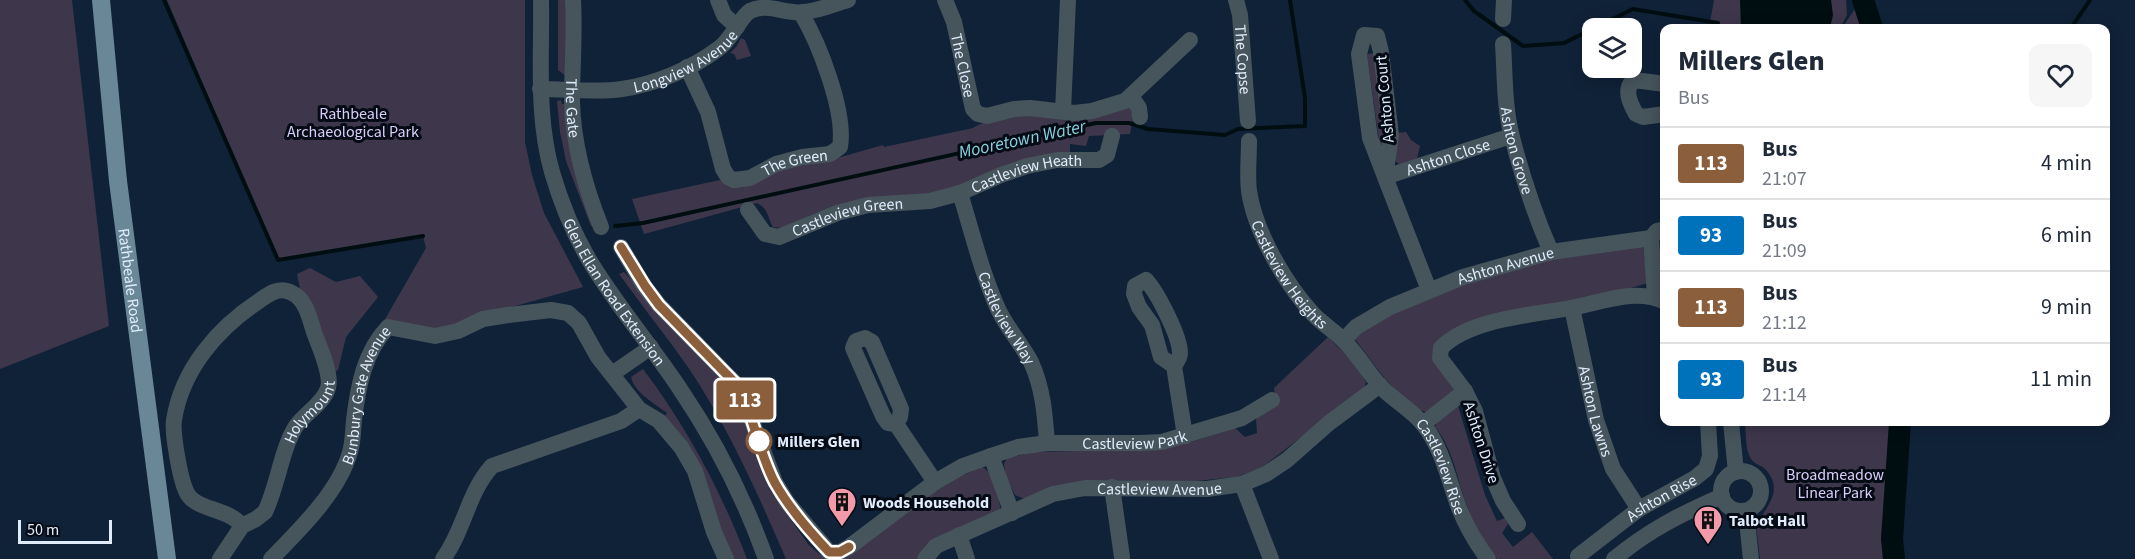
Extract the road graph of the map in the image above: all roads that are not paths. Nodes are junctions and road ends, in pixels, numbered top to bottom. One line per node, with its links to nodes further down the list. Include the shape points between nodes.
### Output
1 (101, 0): 67 (main road, Rathbeale Road, via 118,181)
2 (541, 0): 18 (street, Glen Ellan Road Extension)
3 (573, 0): 19 (street, The Gate)
4 (718, 0): 13 (street, via 724,15)
5 (848, 0): 11 (street, Longview Avenue)
6 (945, 0): 21 (street, The Close, via 954,22 973,109 978,114 987,116 1030,108)
7 (1068, 0): 21 (street)
8 (1236, 0): 24 (street, The Copse)
9 (1504, 0): 12 (street)
10 (780, 4): 11 (street, Longview Avenue); 13 (street, Longview Avenue, via 751,11)
11 (801, 13): 16 (street, The Green, via 821,54 837,108 842,140 840,147 830,154 776,164 750,178 728,177 708,112)
12 (1503, 19)
13 (737, 27): 16 (street, Longview Avenue, via 723,46)
14 (1190, 40): 20 (street, The Close)
15 (1503, 44): 26 (street, Ashton Grove)
16 (687, 67): 19 (street, Longview Avenue, via 621,90)
17 (1660, 83): 22 (street, via 1634,80 1628,92 1636,114)
18 (540, 89): 19 (street, Longview Avenue); 40 (street, Glen Ellan Road Extension, via 545,137 564,206 590,262)
19 (573, 90): 31 (street, The Gate, via 575,134 585,182)
20 (1131, 96): 21 (street, The Close, via 1092,111); 23 (street)
21 (1063, 111)
22 (1660, 115)
23 (1140, 117)
24 (1248, 120)
25 (1112, 136): 29 (street, Castleview Heath, via 1106,157 1099,160 1057,160 1027,166)
26 (1512, 136): 28 (street, Ashton Close); 34 (street, Ashton Grove)
27 (1249, 141): 39 (street, Castleview Heights, via 1249,192 1264,237 1292,288 1313,314)
28 (1385, 177): 28 (street, Ashton Court, via 1370,138 1359,54 1364,35 1377,36 1381,52 1391,135); 36 (street, Ashton Court)
29 (960, 193): 30 (street, Castleview Green, via 930,201 868,205 779,237 765,234); 52 (street, Castleview Way, via 1000,313 1037,375)
30 (748, 210)
31 (602, 216)
32 (1658, 234): 34 (street, Ashton Avenue); 35 (street, Ashton Avenue)
33 (621, 247): 55 (street, Castleview Park, via 659,305 739,387 770,471 787,502 829,552 849,547)
34 (1551, 252): 36 (street, Ashton Avenue)
35 (1659, 269): 37 (street, Ashton Avenue)
36 (1429, 290): 39 (street, Ashton Avenue, via 1356,327)
37 (1660, 299): 38 (street, Ashton Avenue, via 1616,298)
38 (1572, 308): 44 (street, Ashton Avenue, via 1510,317 1445,344 1440,358); 59 (street, Ashton Lawns, via 1596,420 1613,470)
39 (1344, 340): 43 (street, Castleview Heights)
40 (651, 347): 42 (street); 72 (street, Glen Ellan Road Extension, via 710,437)
41 (1174, 366): 51 (street)
42 (612, 374): 46 (street, Bunbury Gate Avenue); 69 (street, Bunbury Gate Avenue, via 579,323 568,313 551,310 483,319 435,336 388,327 377,338 361,376 350,452 340,476 301,528)
43 (1380, 385): 48 (street, Castleview Rise); 56 (street, Castleview Avenue, via 1287,460)
44 (1465, 391): 48 (street); 62 (street, Ashton Drive, via 1480,427 1493,478)
45 (1272, 400): 51 (street, Castleview Park, via 1246,425)
46 (639, 409): 70 (street, via 621,421 492,466 481,478); 71 (street, Bunbury Gate Avenue, via 659,421 695,471)
47 (896, 424): 55 (street)
48 (1423, 424): 76 (street, Castleview Rise, via 1447,468 1473,539)
49 (1708, 426): 59 (street, Ashton Rise, via 1710,456 1706,469)
50 (1731, 426): 54 (street)
51 (1185, 436): 52 (street, Castleview Park, via 1162,442)
52 (1047, 443): 53 (street, Castleview Park)
53 (991, 456): 55 (street, Castleview Park); 61 (street)
54 (1736, 472): 58 (street, via 1726,478); 60 (street, via 1749,472 1761,486 1757,504)
55 (935, 482)
56 (1242, 484): 57 (street, Castleview Avenue, via 1207,489); 75 (street)
57 (1112, 487): 61 (street, Castleview Avenue, via 1053,494); 66 (street)
58 (1722, 496): 60 (street, via 1728,506); 77 (street, via 1639,538)
59 (1639, 509): 65 (street, Ashton Rise)
60 (1746, 511): 78 (street)
61 (1012, 513): 64 (street, Castleview Avenue)
62 (1518, 524)
63 (242, 526): 63 (street, Holymount, via 265,512 296,426 328,387 323,358 305,308 299,298 282,290 223,328 195,364 174,421 186,491 203,505 236,518); 68 (street, Holymount)
64 (959, 535): 73 (street, Castleview Avenue, via 936,546); 74 (street)
65 (1578, 556)
66 (1122, 558)
67 (167, 559)
68 (220, 559)
69 (271, 559)
70 (443, 559)
71 (726, 559)
72 (766, 559)
73 (925, 559)
74 (967, 559)
75 (1271, 559)
76 (1488, 559)
77 (1614, 559)
78 (1751, 559)

